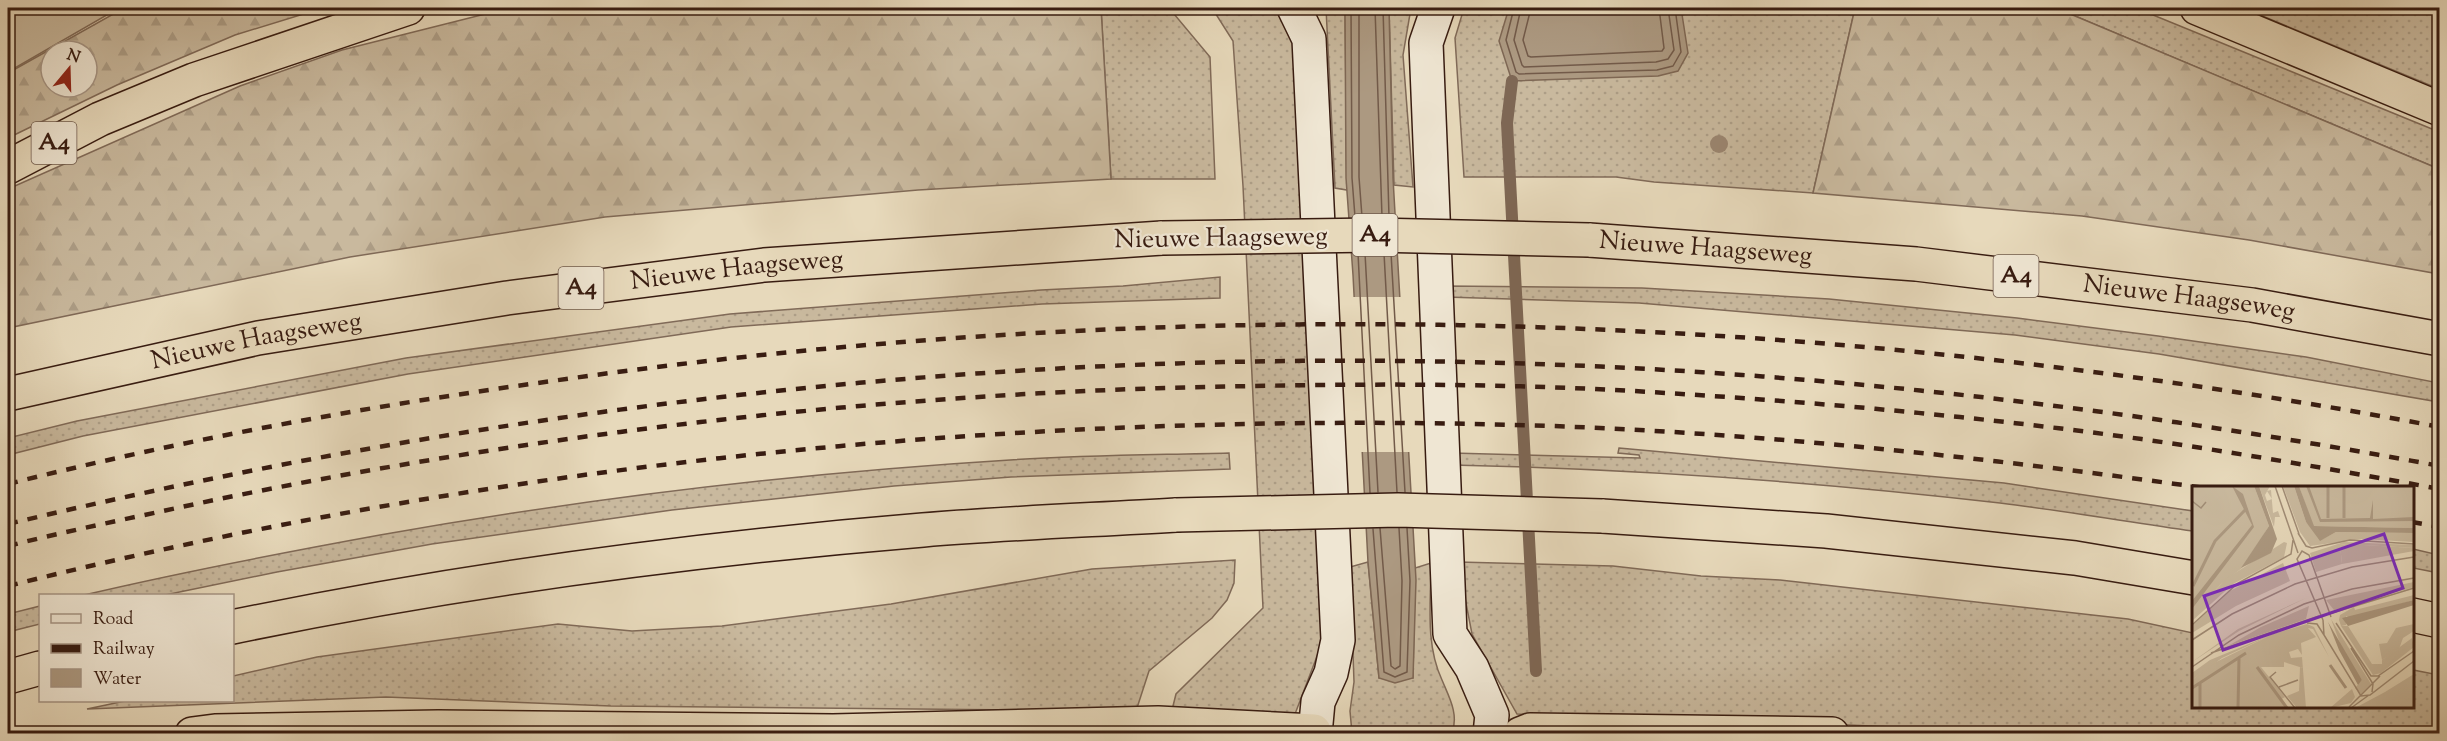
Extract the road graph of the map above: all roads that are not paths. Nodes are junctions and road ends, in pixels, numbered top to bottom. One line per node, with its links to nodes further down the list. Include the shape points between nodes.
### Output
1 (408, 8): 6 (highway, A4, via 194,80 100,119)
2 (1294, 8): 16 (main road, via 1309,39 1338,640 1332,673 1318,702)
3 (1438, 8): 19 (main road, via 1426,43 1450,634 1472,668 1488,705)
4 (2197, 8): 5 (highway)
5 (2439, 108)
6 (8, 167)
7 (2439, 339): 8 (highway, Nieuwe Haagseweg / A4, bridge, via 2252,305 1928,266 1589,240 1375,235 1162,238 764,265 507,298 258,338)
8 (8, 394)
9 (2192, 578): 12 (highway, bridge, via 2075,558 1826,531 1602,516 1398,510 1176,515 925,530 725,549 455,587)
10 (2414, 615): 11 (highway)
11 (2439, 621)
12 (234, 627)
13 (39, 668): 14 (highway)
14 (8, 677)
15 (846, 732): 16 (highway, via 1158,723); 18 (highway, via 438,727)
16 (1315, 732)
17 (1628, 732): 20 (highway, via 1530,730); 21 (highway)
18 (192, 734)
19 (1490, 734)
20 (1520, 734)
21 (1832, 734)

